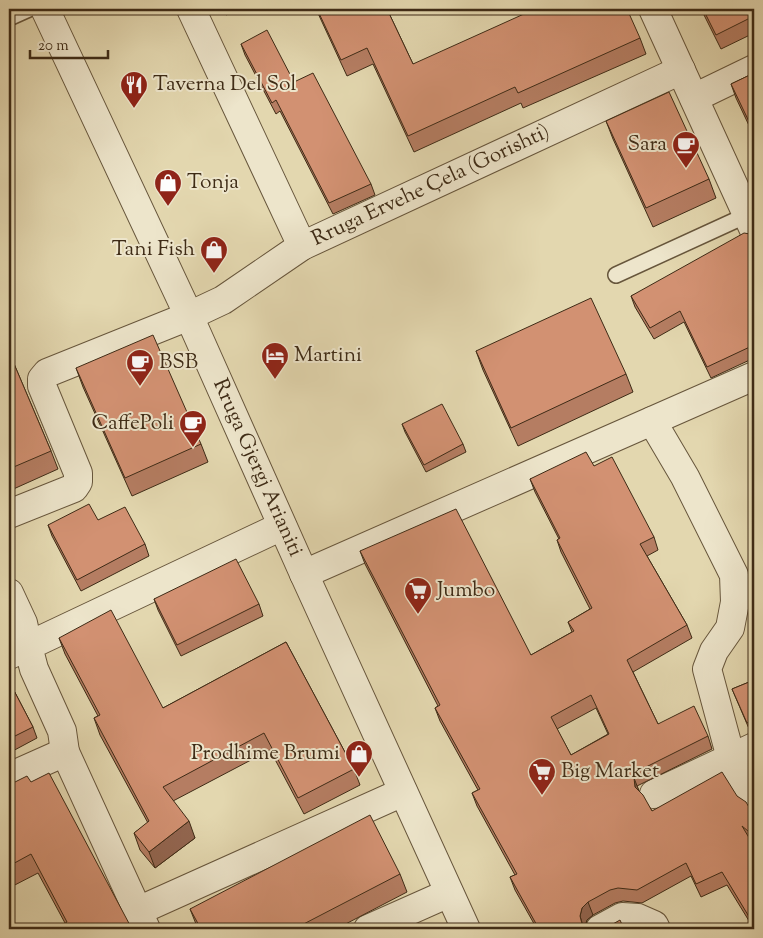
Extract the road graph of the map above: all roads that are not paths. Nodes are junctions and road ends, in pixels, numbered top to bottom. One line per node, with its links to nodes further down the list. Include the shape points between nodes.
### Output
1 (29, 9): 5 (lane)
2 (45, 9): 12 (street, Rruga Gjergj Arianiti)
3 (191, 9): 10 (street)
4 (653, 9): 7 (street)
5 (9, 18)
6 (754, 69): 8 (street)
7 (681, 70): 8 (street); 10 (street, Rruga Ervehe Çela (Gorishti))
8 (694, 98): 9 (street)
9 (751, 223): 11 (lane)
10 (302, 246): 12 (street, Rruga Ervehe Çela (Gorishti), via 223,300)
11 (616, 276)
12 (189, 316): 15 (street, Rruga Ervehe Çela (Gorishti), via 47,373 42,379 42,386 78,473 78,482 74,488); 16 (street, Rruga Gjergj Arianiti)
13 (754, 376): 14 (street)
14 (652, 421): 17 (street); 21 (street, via 685,477 734,575 730,628 714,651 707,669)
15 (9, 514)
16 (282, 526): 17 (street, Rruga Gjergj Arianiti); 19 (street)
17 (304, 574): 23 (street, Rruga Gjergj Arianiti)
18 (9, 593): 19 (street, via 23,623)
19 (18, 651): 20 (street, via 34,669 62,731)
20 (65, 752): 22 (street); 27 (street)
21 (742, 753): 24 (street); 25 (street, via 748,792)
22 (9, 777)
23 (403, 792): 26 (street, Rruga Gjergj Arianiti); 27 (street)
24 (654, 794)
25 (754, 800)
26 (449, 893): 28 (street); 29 (street, Rruga Gjergj Arianiti)
27 (142, 920)
28 (368, 929)
29 (466, 929)
30 (600, 929): 31 (street, via 622,917 638,918)
31 (656, 929)

